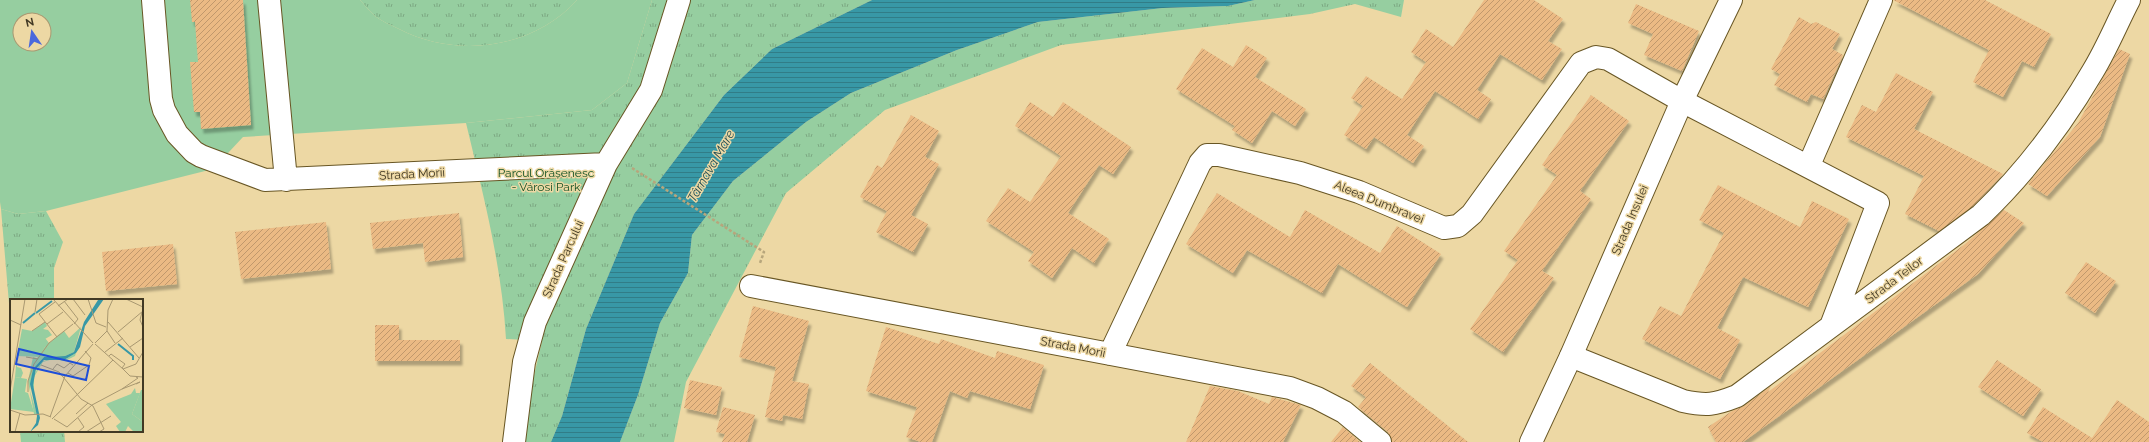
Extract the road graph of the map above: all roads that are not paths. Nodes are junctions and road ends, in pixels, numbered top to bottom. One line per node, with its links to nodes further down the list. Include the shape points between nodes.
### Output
1 (153, 0): 10 (street, Strada Morii, via 159,84 164,110 177,134 201,156 265,180)
2 (269, 0): 10 (street)
3 (679, 0): 8 (street, Strada Parcului, via 651,90)
4 (1731, 0): 7 (street, Strada Insulei)
5 (1881, 0): 9 (street)
6 (2129, 0): 12 (street, Strada Teilor, via 2094,70 2059,125 2008,188 1981,215)
7 (1682, 100): 9 (street); 13 (street, Aleea Dumbravei, via 1608,60 1596,57 1581,63 1472,214 1458,226 1444,228 1359,192 1300,173 1219,155 1207,155 1200,163); 14 (street, Strada Insulei)
8 (606, 164): 10 (street, Strada Morii); 15 (street, Strada Parcului, via 534,322 524,362)
9 (1809, 165): 12 (street, via 1878,203)
10 (286, 180)
11 (751, 286): 13 (street, Strada Morii)
12 (1831, 326): 14 (street, Strada Teilor, via 1737,396 1719,403 1702,405 1683,401)
13 (1110, 354): 16 (street, Strada Morii, via 1290,388 1344,412)
14 (1571, 356): 17 (street, Strada Insulei)
15 (514, 442)
16 (1380, 442)
17 (1531, 442)

